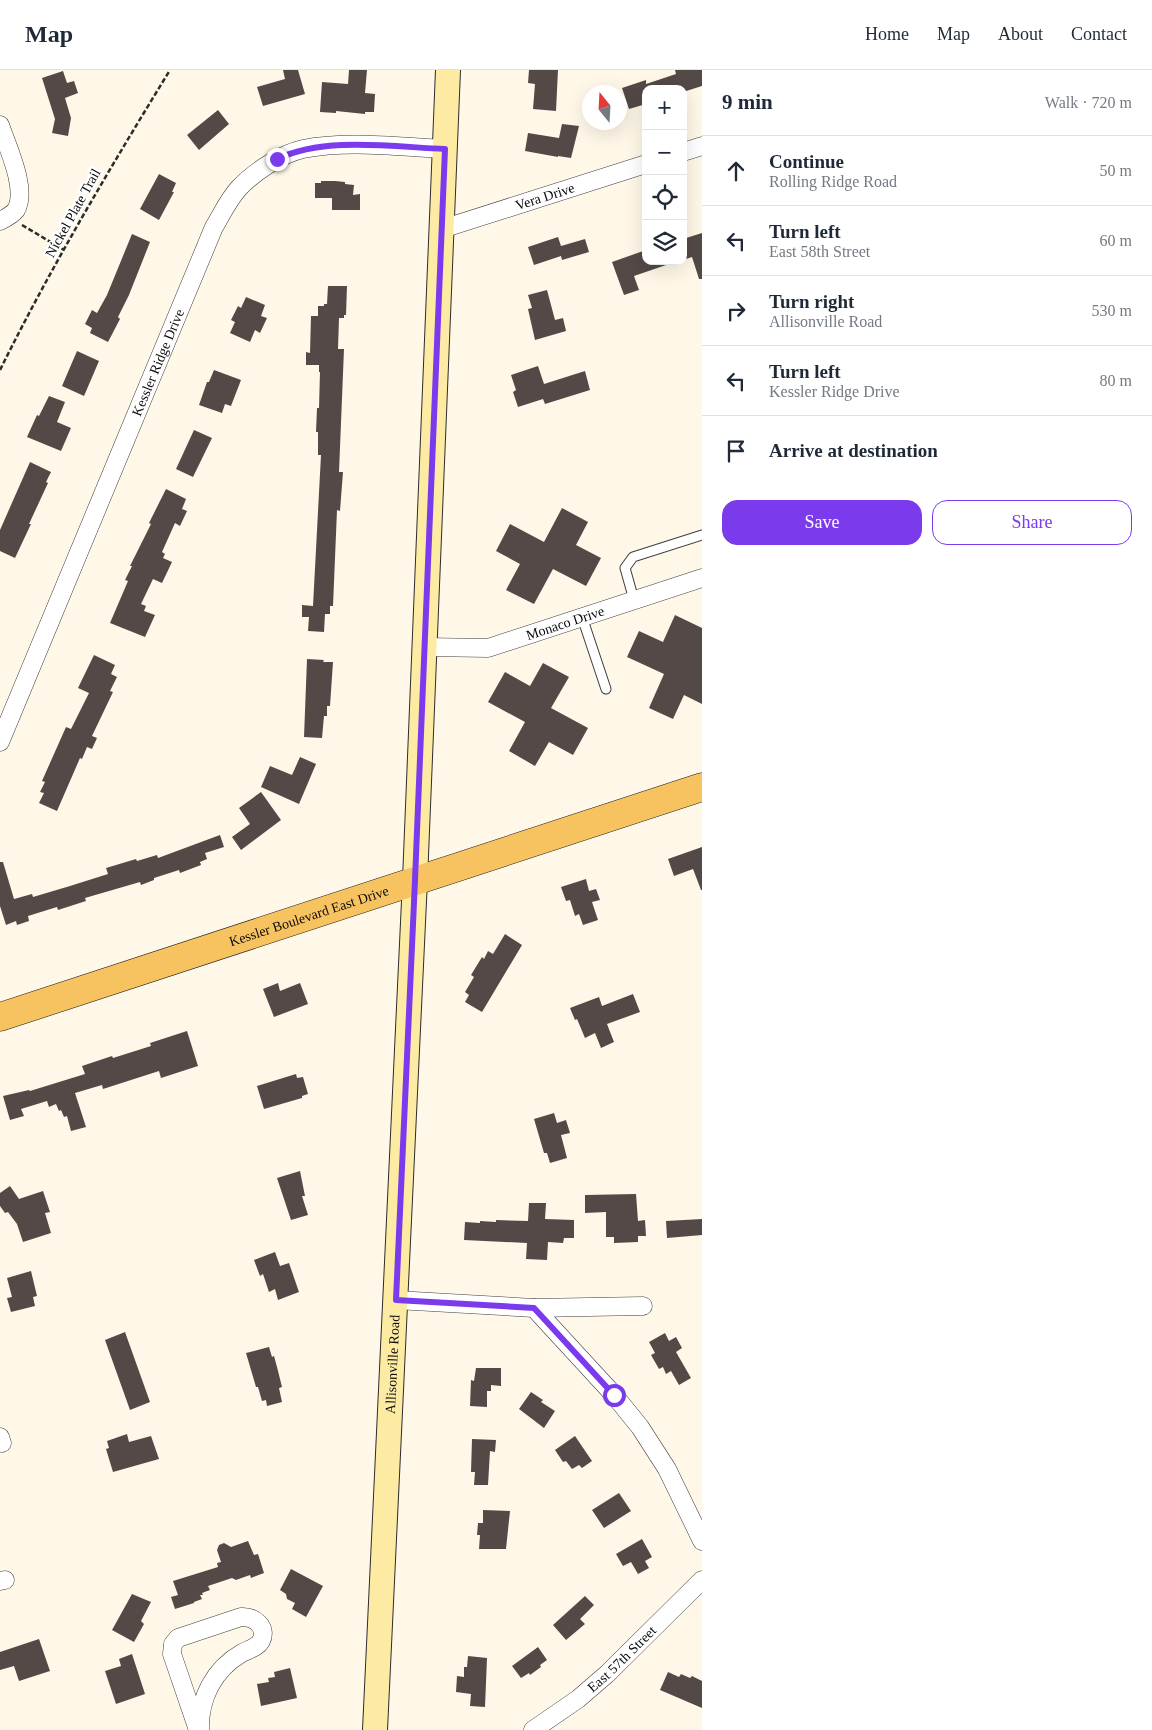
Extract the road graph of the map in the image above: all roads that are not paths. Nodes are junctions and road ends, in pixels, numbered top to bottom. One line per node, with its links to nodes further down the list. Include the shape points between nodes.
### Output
1 (448, 70): 4 (main road, Allisonville Road)
2 (0, 125): 7 (street, via 20,190)
3 (702, 146): 5 (street)
4 (445, 149): 8 (main road, Allisonville Road); 15 (street, Kessler Ridge Drive, via 343,145 302,149 260,170 231,198 214,227)
5 (687, 151)
6 (642, 165): 8 (street, Vera Drive)
7 (8, 215)
8 (442, 229): 13 (main road, Allisonville Road)
9 (702, 534): 11 (lane, via 633,557 626,568)
10 (702, 578): 11 (street, Monaco Drive)
11 (634, 600): 12 (street, Monaco Drive)
12 (582, 617): 13 (street, Monaco Drive, via 488,648); 14 (lane)
13 (425, 647): 17 (main road, Allisonville Road)
14 (606, 689)
15 (0, 742)
16 (702, 787): 17 (main road, Kessler Boulevard East Drive)
17 (415, 880): 18 (main road, Kessler Boulevard East Drive); 19 (main road, Allisonville Road)
18 (0, 1016)
19 (396, 1300): 21 (street); 25 (main road, Allisonville Road)
20 (643, 1306): 21 (street)
21 (534, 1308): 22 (street, via 640,1427 667,1470)
22 (702, 1542)
23 (702, 1580): 26 (street, East 57th Street, via 607,1674)
24 (199, 1730): 24 (street, via 205,1695 215,1677 224,1666 262,1639 262,1629 256,1620 241,1617 178,1638 173,1644 172,1654)
25 (375, 1730)
26 (533, 1730)

